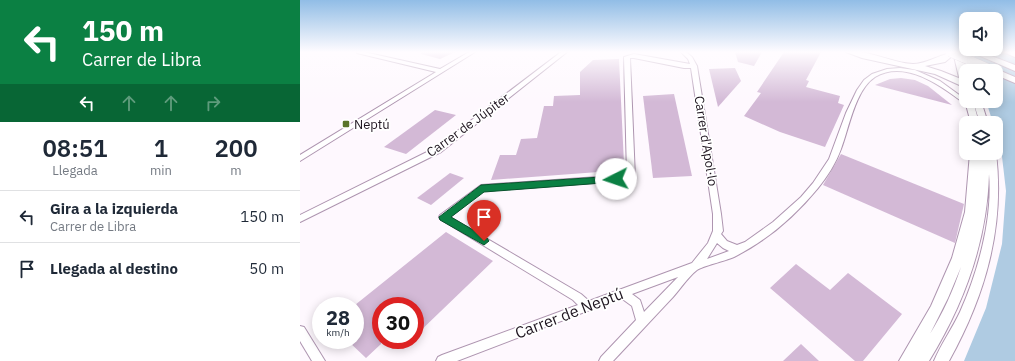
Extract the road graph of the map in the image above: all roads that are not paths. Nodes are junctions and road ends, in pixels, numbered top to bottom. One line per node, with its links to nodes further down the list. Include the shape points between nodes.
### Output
1 (431, 69): 7 (street)
2 (444, 69): 7 (street)
3 (542, 69): 19 (street, Carrer de Júpiter, via 438,150)
4 (627, 69): 25 (street, via 631,178 481,188 444,217 577,297)
5 (694, 69): 20 (street, Carrer d'Apol·lo, via 719,224)
6 (928, 69): 9 (highway)
7 (440, 71): 14 (street)
8 (1003, 75): 10 (highway)
9 (956, 80): 11 (highway); 12 (highway, via 941,78)
10 (1015, 80)
11 (959, 82)
12 (942, 84): 13 (street, Carrer de Neptú); 21 (street, Carrer de Neptú, via 912,72 892,70 874,75 867,80 854,100 833,160 822,176 778,223)
13 (959, 94)
14 (300, 158)
15 (975, 160): 18 (main road)
16 (983, 160): 18 (main road, via 984,177)
17 (993, 160): 33 (main road, via 994,198 984,257 962,324)
18 (977, 197): 22 (main road, via 969,220)
19 (300, 219)
20 (717, 235): 21 (street, via 721,242); 23 (street)
21 (741, 249): 23 (street, Carrer de Neptú)
22 (966, 250): 31 (main road, via 940,304); 32 (main road, via 948,316)
23 (695, 266): 24 (street, Carrer de Neptú); 26 (street)
24 (622, 293): 25 (street, Carrer de Neptú); 26 (street, via 636,303)
25 (587, 306): 29 (street, Carrer de Neptú)
26 (642, 322): 30 (street)
27 (300, 331): 28 (street)
28 (319, 361)
29 (442, 361)
30 (605, 361)
31 (906, 361)
32 (921, 361)
33 (941, 361)

